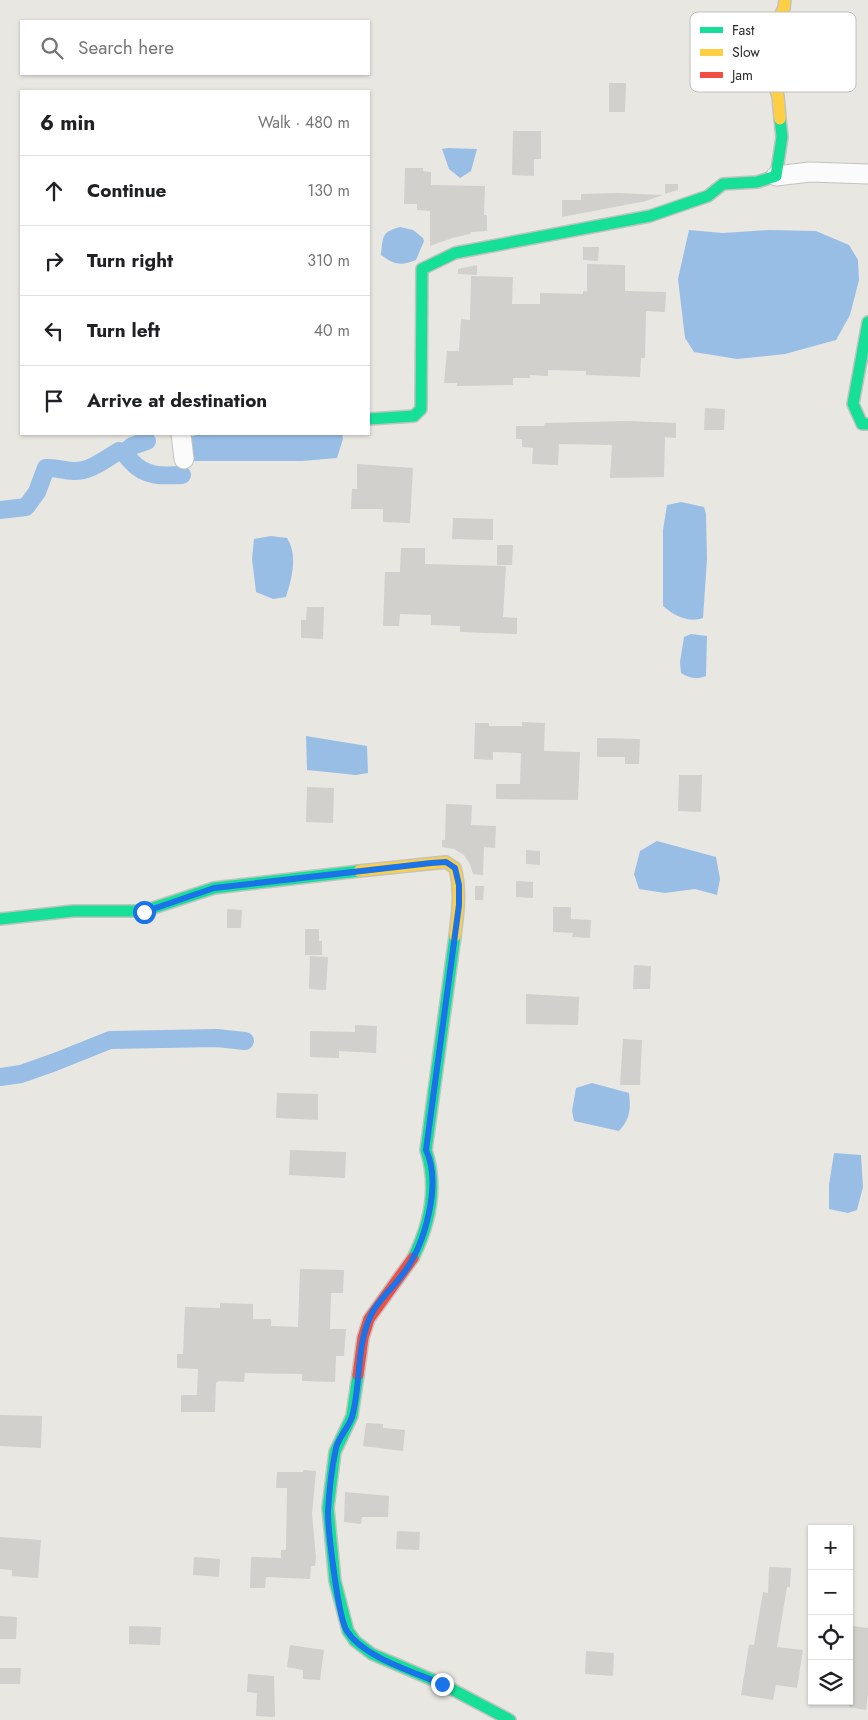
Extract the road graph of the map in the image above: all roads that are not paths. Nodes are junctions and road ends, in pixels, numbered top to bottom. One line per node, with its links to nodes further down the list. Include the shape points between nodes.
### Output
1 (777, 92): 3 (street, via 782,138)
2 (868, 174): 3 (street, via 810,172)
3 (776, 176): 5 (street, via 757,182 723,184 708,196 650,216 456,253 422,269 421,410 414,416)
4 (868, 322): 6 (street, via 853,404 862,424)
5 (370, 419)
6 (868, 424)
7 (181, 435): 8 (street)
8 (184, 459)
9 (0, 919): 10 (street, via 73,911 144,912 214,888 431,863 446,862 455,868 459,905 426,1150 433,1174 429,1212 416,1254 371,1314 365,1328 352,1417 336,1446 328,1512 340,1612 346,1630 356,1642 367,1651 442,1684)
10 (510, 1720)

